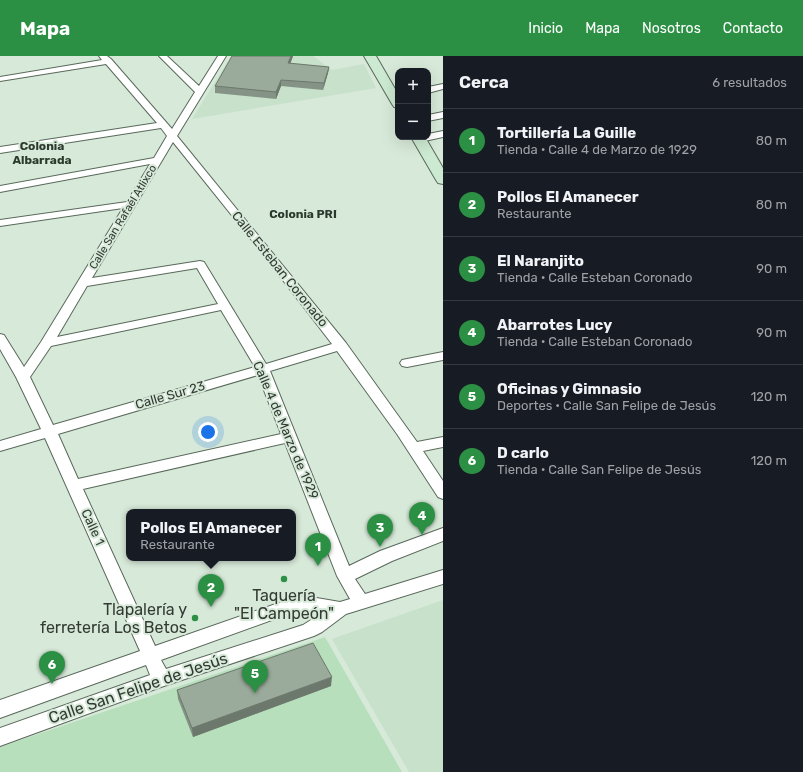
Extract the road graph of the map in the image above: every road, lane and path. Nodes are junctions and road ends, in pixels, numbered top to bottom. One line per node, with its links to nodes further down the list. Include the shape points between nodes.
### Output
1 (163, 56): 8 (street)
2 (222, 56): 8 (street, Calle San Rafaél Atlixco)
3 (370, 56): 9 (street)
4 (105, 58): 5 (street); 12 (street, Calle Esteban Coronado)
5 (0, 79)
6 (443, 86): 7 (street)
7 (431, 89)
8 (200, 92): 14 (street, Calle San Rafaél Atlixco)
9 (395, 96)
10 (443, 115): 11 (street)
11 (431, 117)
12 (163, 125): 14 (street, Calle Esteban Coronado); 17 (street)
13 (443, 134): 15 (street)
14 (173, 136): 18 (street, Calle San Rafaél Atlixco); 28 (street, Calle Esteban Coronado)
15 (431, 136)
16 (421, 140): 19 (street)
17 (0, 150)
18 (157, 160): 21 (street); 22 (street, Calle San Rafaél Atlixco)
19 (439, 163): 20 (street)
20 (443, 180)
21 (0, 189)
22 (132, 204): 23 (street); 24 (street, Calle San Rafaél Atlixco)
23 (0, 223)
24 (82, 283): 25 (street, Calle 4 de Marzo de 1929, via 200,264); 27 (street, Calle San Rafaél Atlixco)
25 (224, 306): 27 (street); 31 (street, Calle 4 de Marzo de 1929)
26 (0, 338): 32 (street, Calle 1)
27 (47, 343): 32 (street, Calle San Rafaél Atlixco)
28 (341, 346): 31 (street, Calle Sur 23); 37 (street, Calle Esteban Coronado)
29 (443, 356): 30 (street)
30 (407, 364)
31 (262, 368): 33 (street, Calle Sur 23); 34 (street, Calle 4 de Marzo de 1929)
32 (23, 377): 33 (street, Calle 1)
33 (49, 431): 36 (street, Calle Sur 23); 38 (street, Calle 1)
34 (290, 437): 38 (street); 41 (street, Calle 4 de Marzo de 1929)
35 (443, 442): 37 (street)
36 (0, 446)
37 (415, 448): 39 (street, Calle Esteban Coronado)
38 (74, 486): 45 (street, Calle 1)
39 (443, 493)
40 (443, 534): 41 (street, via 386,556)
41 (345, 576): 43 (street, Calle 4 de Marzo de 1929)
42 (443, 576): 43 (street, Calle San Felipe de Jesús)
43 (360, 603): 44 (street, Calle San Felipe de Jesús)
44 (340, 609): 45 (street, Calle San Felipe de Jesús, via 305,603 293,605); 46 (street, Calle San Felipe de Jesús, via 308,631)
45 (151, 655): 46 (street, Calle 1); 47 (street, Calle San Felipe de Jesús)
46 (161, 679): 48 (street, Calle San Felipe de Jesús)
47 (0, 709)
48 (0, 737)

